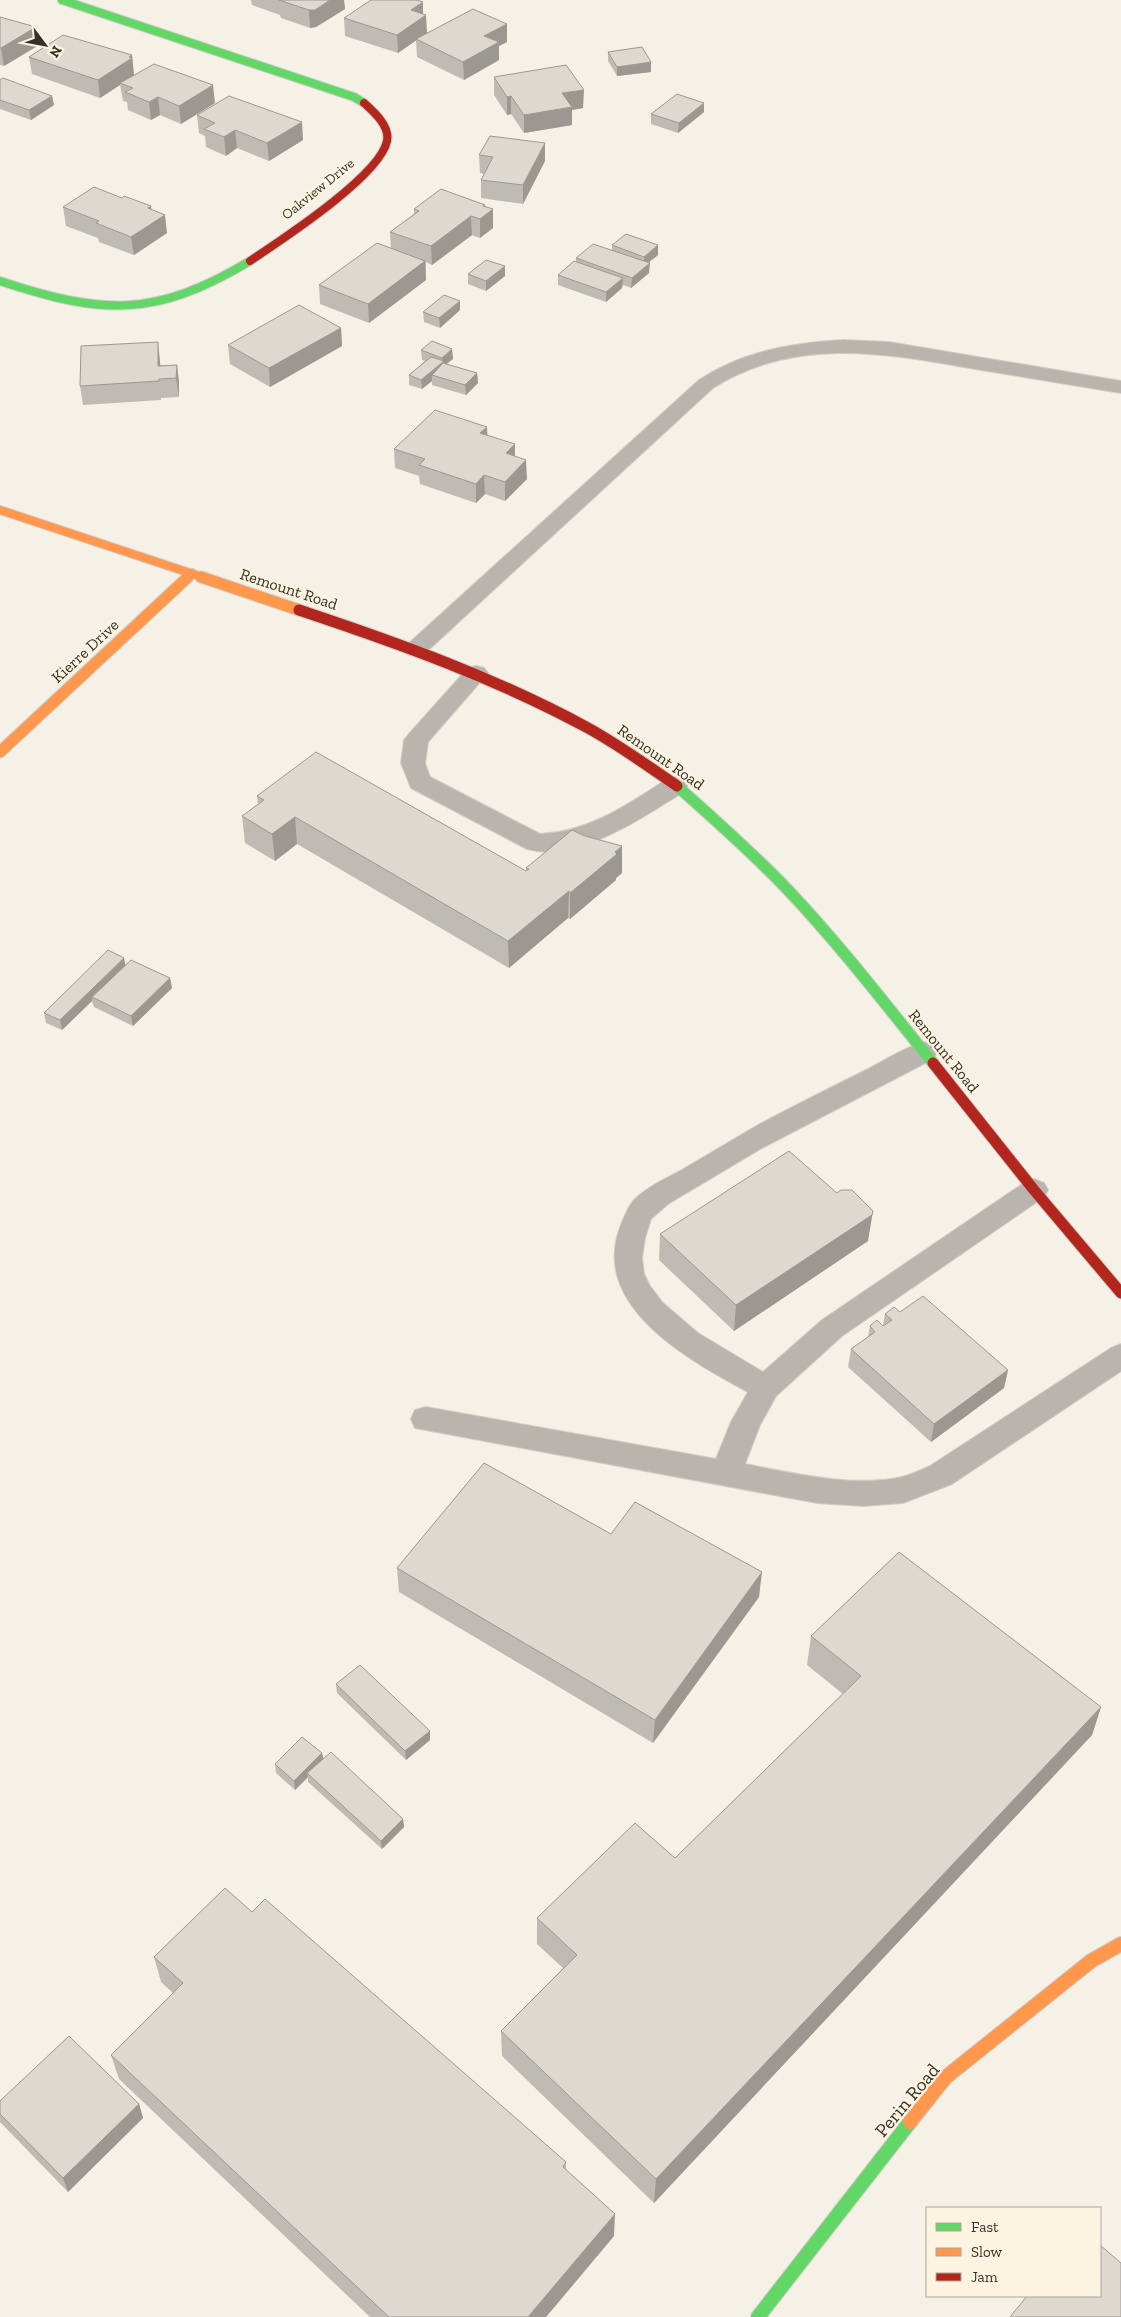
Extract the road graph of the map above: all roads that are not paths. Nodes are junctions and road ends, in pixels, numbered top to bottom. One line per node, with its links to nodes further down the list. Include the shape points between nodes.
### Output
1 (62, 0): 2 (street, Oakview Drive, via 354,97 365,104 384,126 386,147 358,180 259,254 197,292 176,299 129,306 80,305)
2 (0, 282)
3 (1121, 388): 6 (lane, via 864,346 811,349 741,365 706,384)
4 (0, 510): 5 (street, Remount Road)
5 (192, 573): 6 (street, Remount Road); 8 (street, Kierre Drive)
6 (416, 649): 7 (street, Remount Road)
7 (476, 673): 9 (street, Remount Road, via 555,709); 9 (lane, via 416,740 413,763 420,782 536,843 568,841 604,829)
8 (0, 752)
9 (676, 785): 10 (street, Remount Road, via 733,835 788,891)
10 (924, 1052): 11 (street, Remount Road); 14 (lane, via 731,1152 646,1207 634,1226 629,1252 630,1273 650,1308 681,1336)
11 (1034, 1190): 12 (street, Remount Road); 14 (lane, via 832,1328)
12 (1121, 1292)
13 (1121, 1356): 16 (lane, via 941,1474 903,1490 863,1493 816,1490)
14 (766, 1388): 16 (lane, via 746,1422)
15 (426, 1419): 16 (lane)
16 (726, 1472)
17 (1121, 1944): 18 (street, Perin Road, via 1090,1961 946,2077)
18 (758, 2317)

